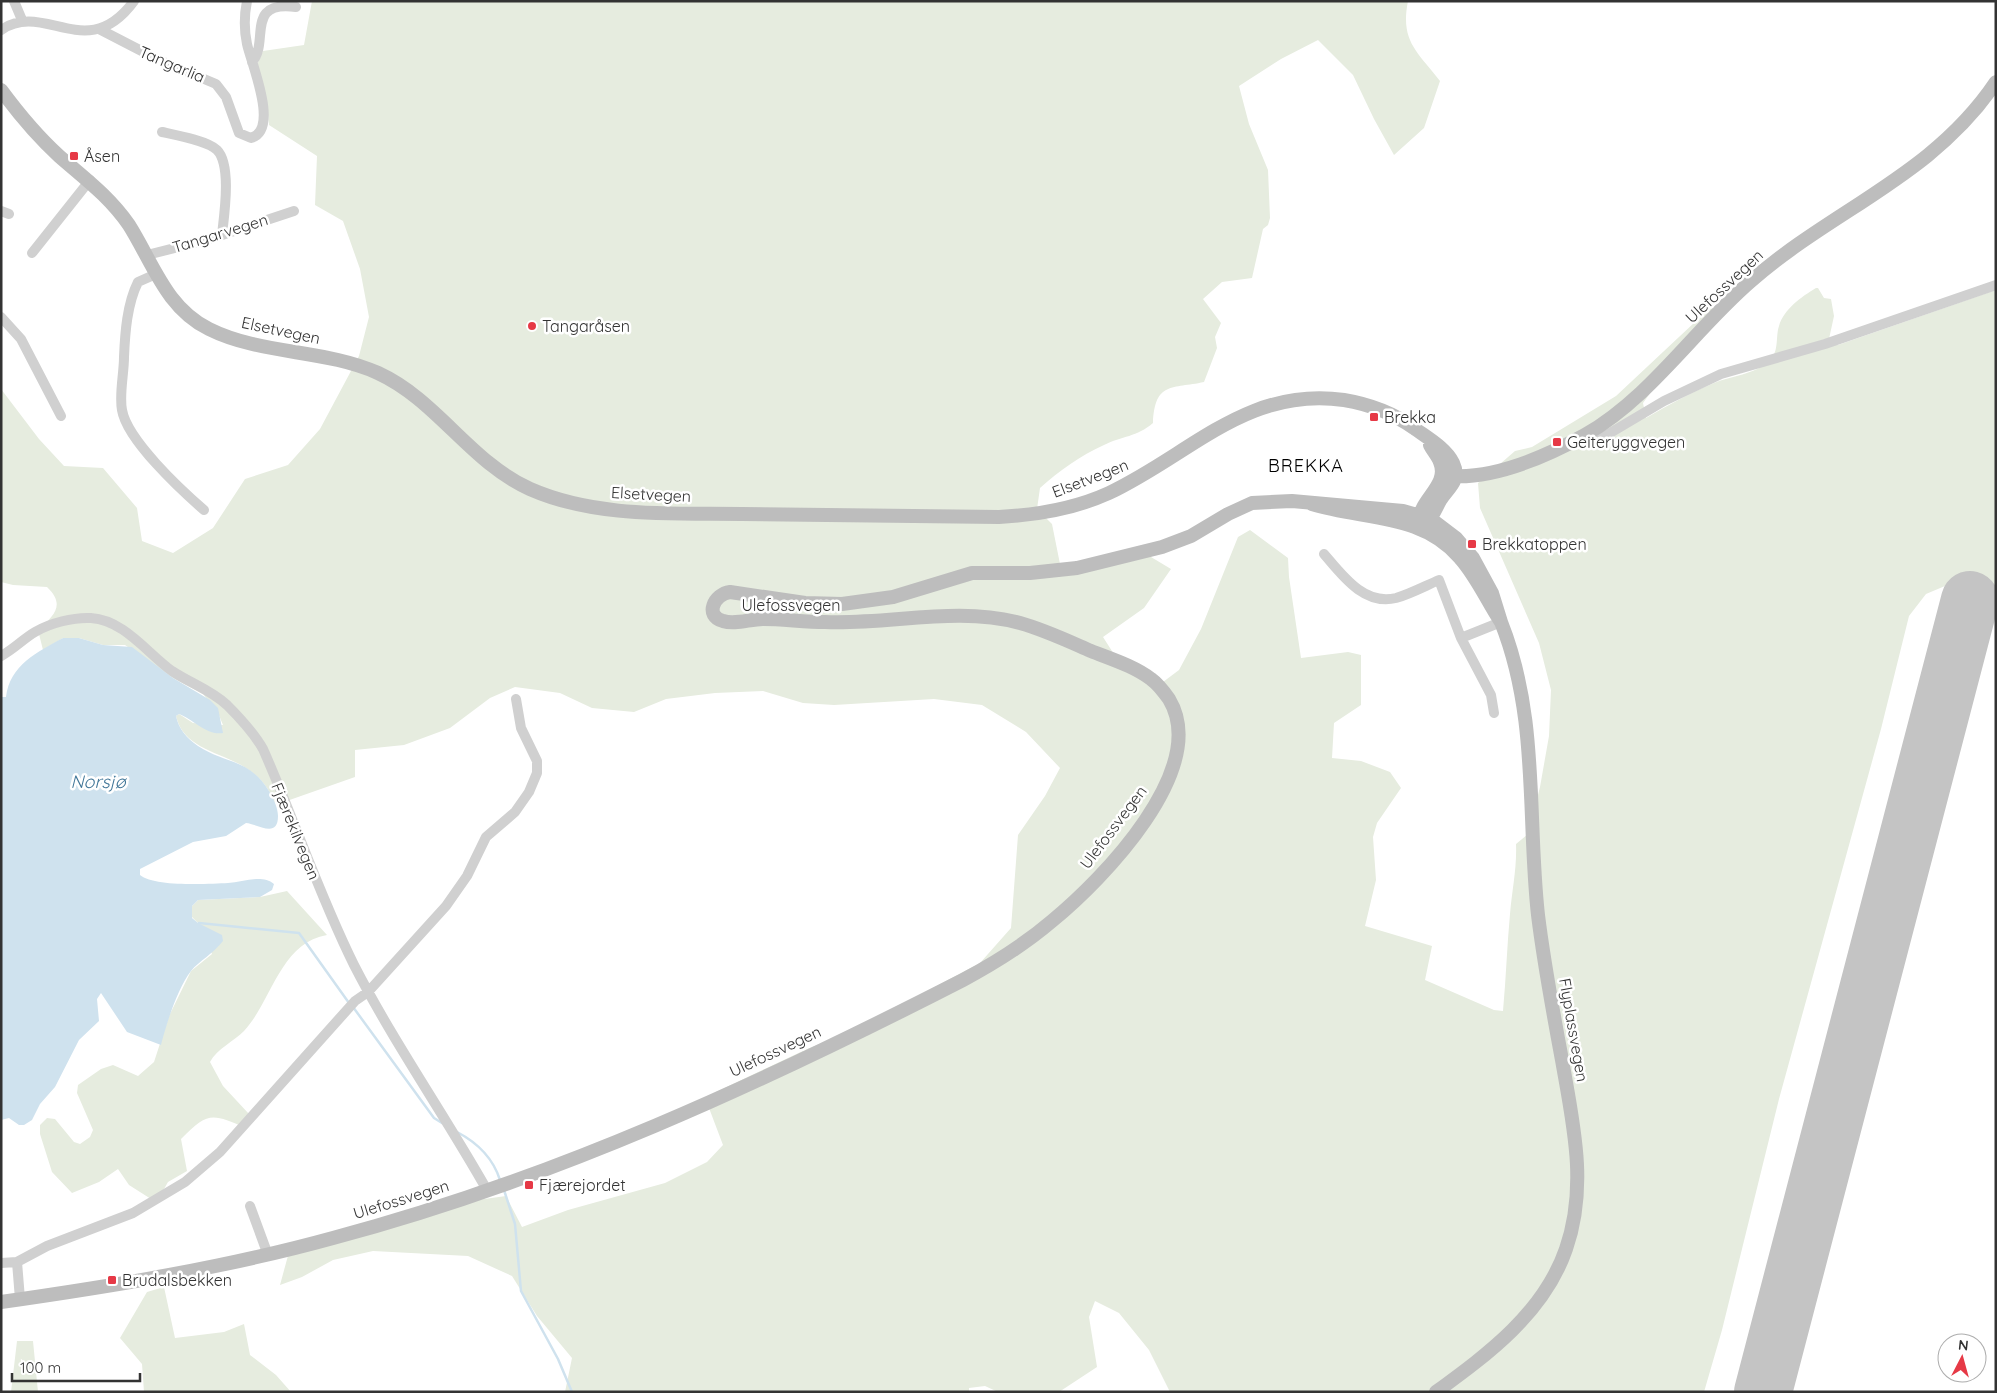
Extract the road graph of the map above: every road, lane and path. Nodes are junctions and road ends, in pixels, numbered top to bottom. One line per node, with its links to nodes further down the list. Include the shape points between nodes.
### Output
1 (14, 1): 5 (street)
2 (134, 1): 6 (street, via 112,23)
3 (247, 1): 8 (street, Tangarlia, via 246,35)
4 (296, 7): 8 (street, via 274,8 264,17 259,30 258,54)
5 (22, 20): 6 (street, via 73,30); 7 (street)
6 (99, 29): 8 (street, Tangarlia, via 159,60 216,84 226,97 239,133 251,138 259,134 263,116 262,95)
7 (1, 30)
8 (252, 62)
9 (1996, 82): 21 (street, Ulefossvegen, via 1964,123 1939,148 1751,281 1642,391)
10 (2, 91): 12 (street, Elsetvegen, via 43,140)
11 (162, 132): 14 (street, via 196,141 220,153 226,184)
12 (90, 180): 15 (street); 16 (street, Elsetvegen, via 122,216)
13 (294, 211): 14 (street, Tangarvegen)
14 (222, 235): 16 (street, Tangarvegen)
15 (32, 253)
16 (147, 255): 17 (street, Elsetvegen)
17 (156, 274): 22 (street, Elsetvegen, via 178,306 210,330 379,373 408,391 483,460 514,482 565,502 600,509 669,513 999,517 1042,513 1089,501 1130,483 1246,413 1267,405 1301,399 1335,399 1376,408 1399,418 1449,457 1453,462); 23 (street, via 138,282 132,302 126,333 122,413 132,432 164,474)
18 (1996, 285): 21 (street, via 1825,344 1721,374 1664,401 1605,436 1592,439)
19 (1, 317): 20 (street, via 21,339)
20 (61, 416)
21 (1585, 434): 22 (street, Ulefossvegen, via 1549,452 1487,475)
22 (1449, 476): 24 (street, via 1451,488)
23 (204, 510)
24 (1423, 520): 26 (street, Flyplassvegen, via 1459,556); 32 (street, Ulefossvegen, via 1365,506 1277,501 1252,503 1180,540 1105,563 1047,572 972,572 880,600 822,604 730,592 718,596 712,611 716,618 725,622 763,619 833,623 939,615 978,616 1035,628 1130,667 1158,685 1170,701 1178,726 1178,748 1171,775 1138,828 1091,885 1053,920 988,967 881,1021 657,1125)
25 (1324, 554): 27 (street, via 1355,587 1376,597 1395,598 1439,580)
26 (1501, 622): 27 (street); 39 (street, Flyplassvegen, via 1517,672 1527,724 1538,914 1576,1146 1577,1201 1571,1233 1560,1264 1537,1303 1502,1341)
27 (1461, 638): 30 (street, via 1491,694)
28 (1, 656): 31 (street, Fjærekilvegen, via 43,628 83,618 102,620 118,627 171,670 227,705 263,750 340,937)
29 (516, 699): 31 (street, via 521,728 537,761 537,773 529,792 515,812 486,837 467,876 446,906)
30 (1494, 713)
31 (368, 992): 32 (street, Fjærekilvegen); 35 (street, via 355,1002 201,1170 133,1213 47,1246)
32 (487, 1190): 34 (street, Ulefossvegen, via 336,1238)
33 (250, 1206): 34 (street)
34 (268, 1255): 37 (street, Ulefossvegen, via 191,1272)
35 (17, 1262): 36 (street); 37 (street)
36 (1, 1263)
37 (20, 1299): 38 (street, Ulefossvegen)
38 (1, 1302)
39 (1436, 1392)

